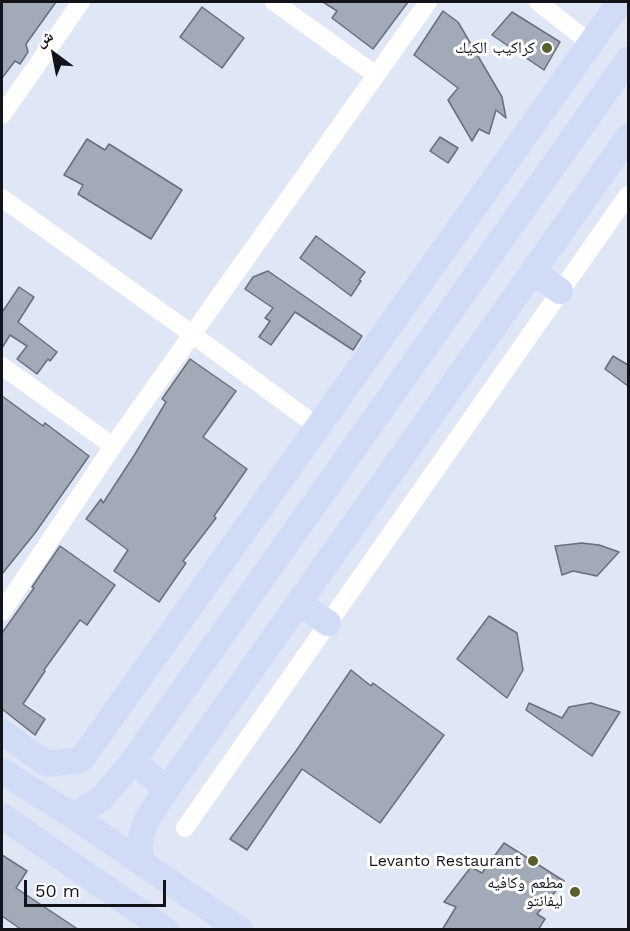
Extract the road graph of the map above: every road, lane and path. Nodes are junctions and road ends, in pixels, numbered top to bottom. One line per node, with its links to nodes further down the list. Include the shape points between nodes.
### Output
1 (81, 2): 9 (street)
2 (274, 2): 8 (street)
3 (428, 2): 8 (street)
4 (538, 2): 6 (street)
5 (620, 2): 6 (street)
6 (590, 43): 13 (street)
7 (628, 60): 16 (street)
8 (376, 75): 17 (street)
9 (2, 115)
10 (628, 137): 14 (street)
11 (628, 195): 15 (street)
12 (2, 198): 17 (street)
13 (428, 272): 16 (street); 19 (street)
14 (533, 272): 15 (street); 23 (street)
15 (560, 291): 25 (street)
16 (461, 297): 22 (street)
17 (192, 334): 19 (street); 20 (street)
18 (2, 366): 20 (street)
19 (318, 427): 21 (street)
20 (113, 446): 24 (street)
21 (228, 554): 22 (street); 26 (street, via 81,760 47,764)
22 (262, 578): 27 (street)
23 (299, 603): 25 (street); 29 (street)
24 (2, 612)
25 (328, 623): 32 (street)
26 (2, 732)
27 (133, 761): 29 (street); 31 (street, via 101,800)
28 (2, 771): 31 (street)
29 (167, 789): 33 (street, via 144,824 140,837)
30 (2, 816): 34 (street)
31 (73, 816): 33 (street)
32 (185, 828)
33 (142, 863): 36 (street)
34 (140, 922): 35 (street)
35 (166, 930)
36 (240, 930)

